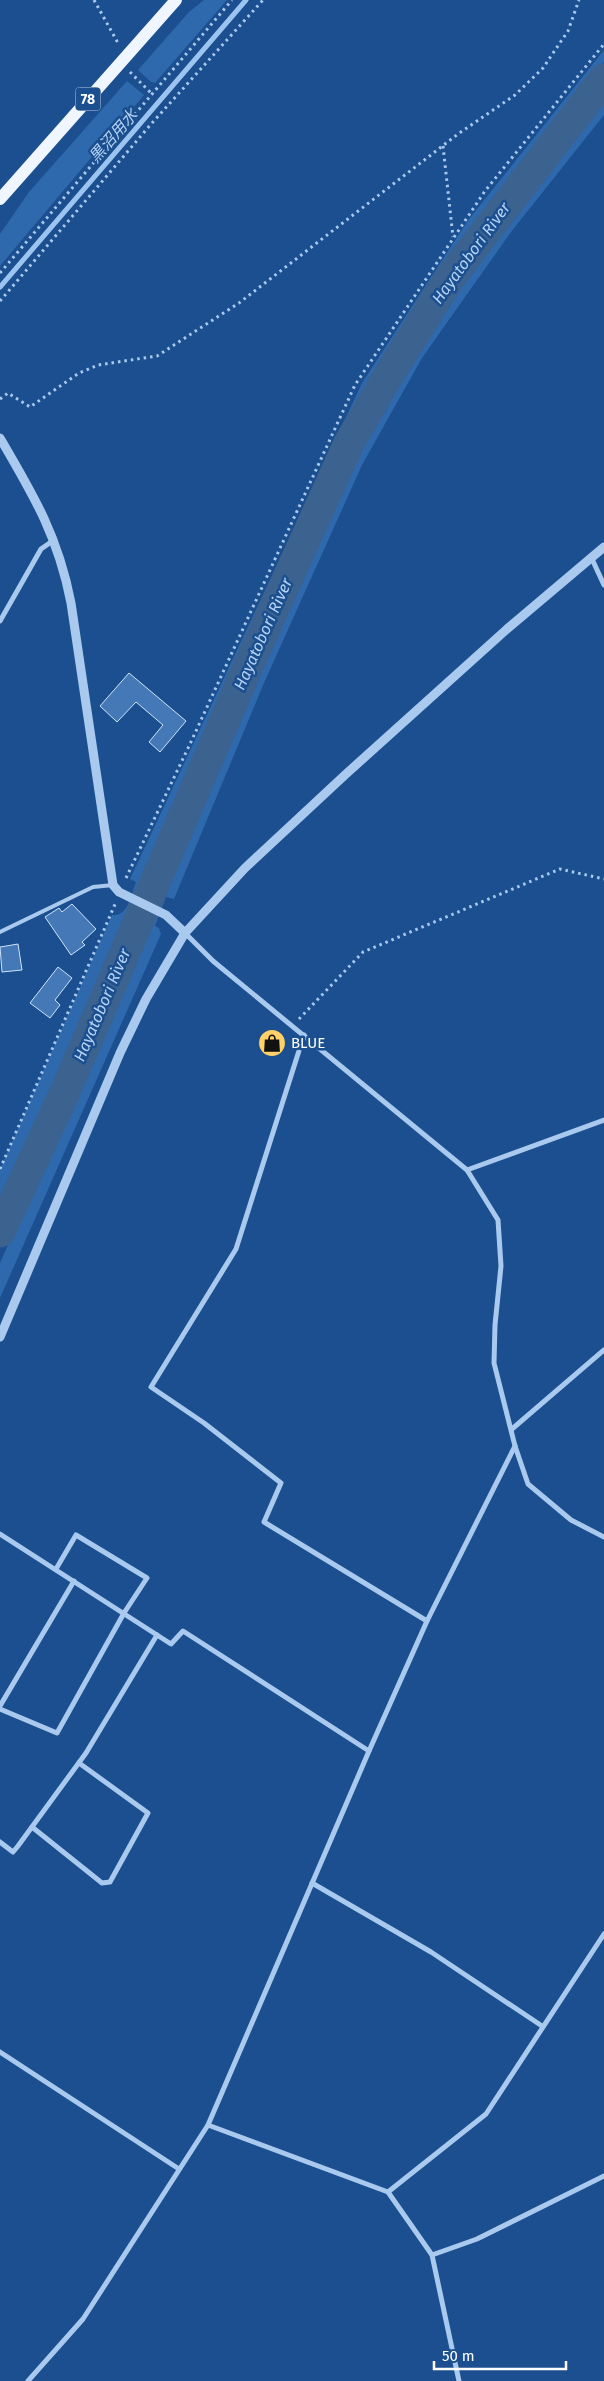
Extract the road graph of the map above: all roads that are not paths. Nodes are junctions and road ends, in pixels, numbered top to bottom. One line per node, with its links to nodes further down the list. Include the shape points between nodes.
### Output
1 (176, 0): 2 (main road, 78)
2 (0, 199)
3 (0, 438): 4 (street, via 41,510)
4 (54, 540): 8 (street, via 41,549); 9 (street, via 71,603)
5 (604, 547): 6 (street)
6 (592, 559): 7 (street); 11 (street, via 507,629 346,774 244,868)
7 (604, 585)
8 (0, 621)
9 (119, 891): 10 (lane, via 93,887); 11 (street, via 166,915)
10 (0, 932)
11 (185, 933): 12 (street, via 213,961); 15 (street, via 146,999 120,1053)
12 (304, 1035): 14 (street); 24 (street, via 236,1248 151,1387 204,1423 281,1483 264,1522)
13 (604, 1120): 14 (street)
14 (467, 1170): 17 (street, via 498,1220 501,1266 494,1363)
15 (0, 1337)
16 (604, 1350): 17 (street)
17 (512, 1429): 18 (street)
18 (515, 1446): 20 (street, via 528,1484 572,1520); 24 (street)
19 (0, 1534): 21 (street)
20 (604, 1537)
21 (56, 1569): 22 (street); 23 (street, via 76,1535 147,1578)
22 (74, 1581): 23 (street); 26 (street)
23 (124, 1614): 25 (street); 26 (street, via 57,1733)
24 (427, 1621): 27 (street)
25 (157, 1635): 27 (street, via 171,1644 183,1631); 28 (street)
26 (0, 1708)
27 (369, 1750): 31 (street)
28 (79, 1763): 29 (street); 29 (street, via 148,1813 110,1882 102,1883)
29 (32, 1827): 30 (street, via 13,1852)
30 (0, 1842)
31 (312, 1883): 33 (street, via 431,1952); 35 (street)
32 (604, 1934): 33 (street)
33 (542, 2026): 38 (street, via 486,2114)
34 (0, 2052): 36 (street)
35 (208, 2125): 36 (street); 38 (street)
36 (179, 2169): 40 (street, via 83,2320)
37 (604, 2176): 39 (street, via 477,2239)
38 (388, 2192): 39 (street)
39 (432, 2256): 41 (street)
40 (28, 2381)
41 (459, 2381)

